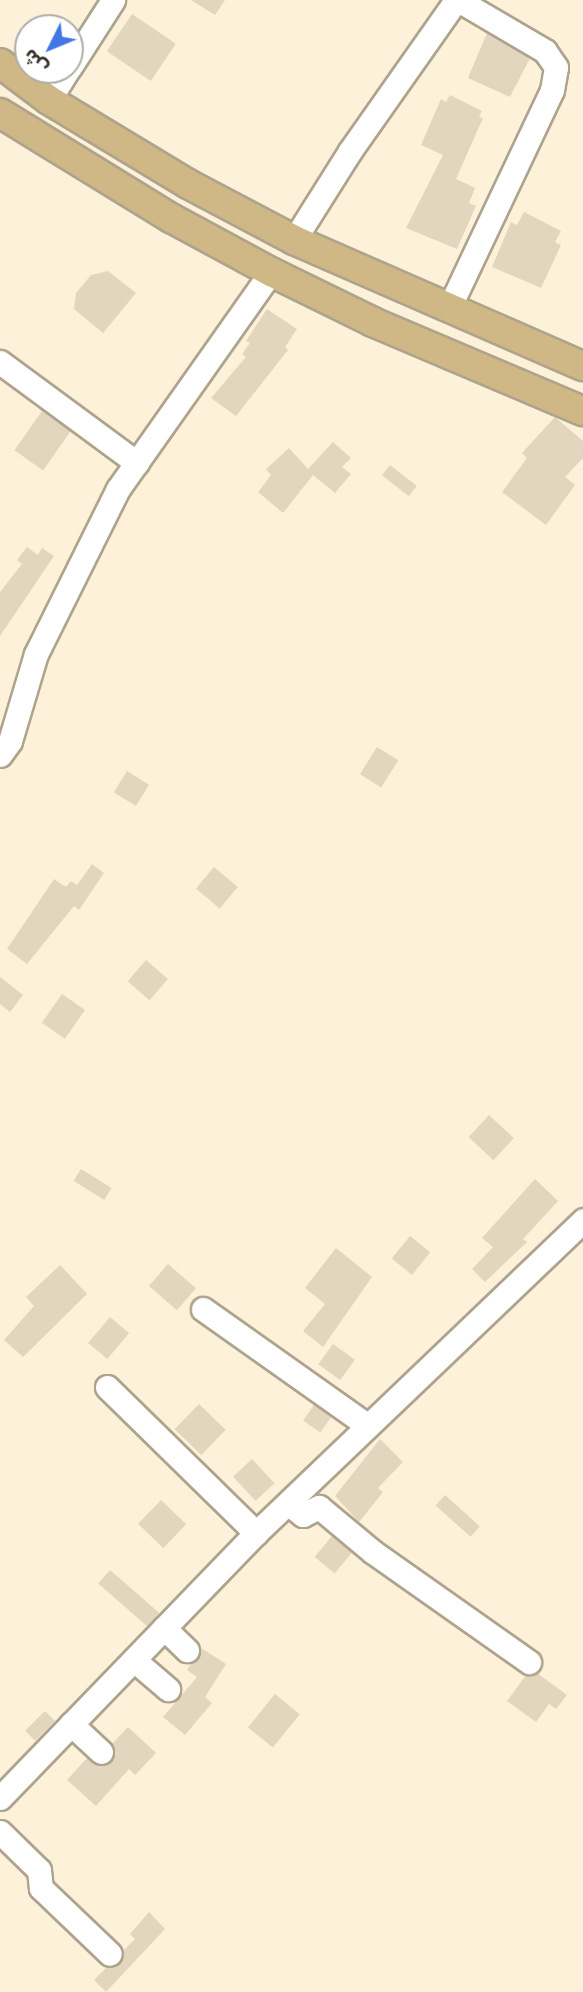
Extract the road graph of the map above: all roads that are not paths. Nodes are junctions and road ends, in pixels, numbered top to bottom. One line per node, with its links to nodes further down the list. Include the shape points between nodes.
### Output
1 (113, 0): 3 (street)
2 (457, 0): 8 (street, via 350,150); 10 (street, via 545,51 556,67 552,90)
3 (84, 45)
4 (0, 63): 6 (main road)
5 (59, 84): 6 (street)
6 (49, 100): 8 (main road, via 188,184)
7 (0, 113): 9 (main road, via 171,218)
8 (294, 240): 10 (main road)
9 (271, 272): 13 (main road); 14 (street)
10 (449, 307): 12 (main road)
11 (0, 362): 14 (street)
12 (583, 366)
13 (583, 411)
14 (137, 463): 15 (street, via 118,489 36,654 10,741)
15 (0, 755)
16 (583, 1220): 19 (street)
17 (203, 1309): 19 (street)
18 (107, 1387): 21 (street)
19 (368, 1426): 20 (street)
20 (288, 1503): 21 (street); 25 (street, via 303,1516 319,1507 373,1552)
21 (256, 1533): 22 (street)
22 (164, 1628): 23 (street); 24 (street)
23 (187, 1650)
24 (134, 1660): 26 (street); 27 (street)
25 (529, 1662)
26 (168, 1689)
27 (71, 1724): 28 (street); 29 (street)
28 (101, 1752)
29 (1, 1794)
30 (0, 1832): 31 (street, via 39,1870 41,1888)
31 (110, 1954)

